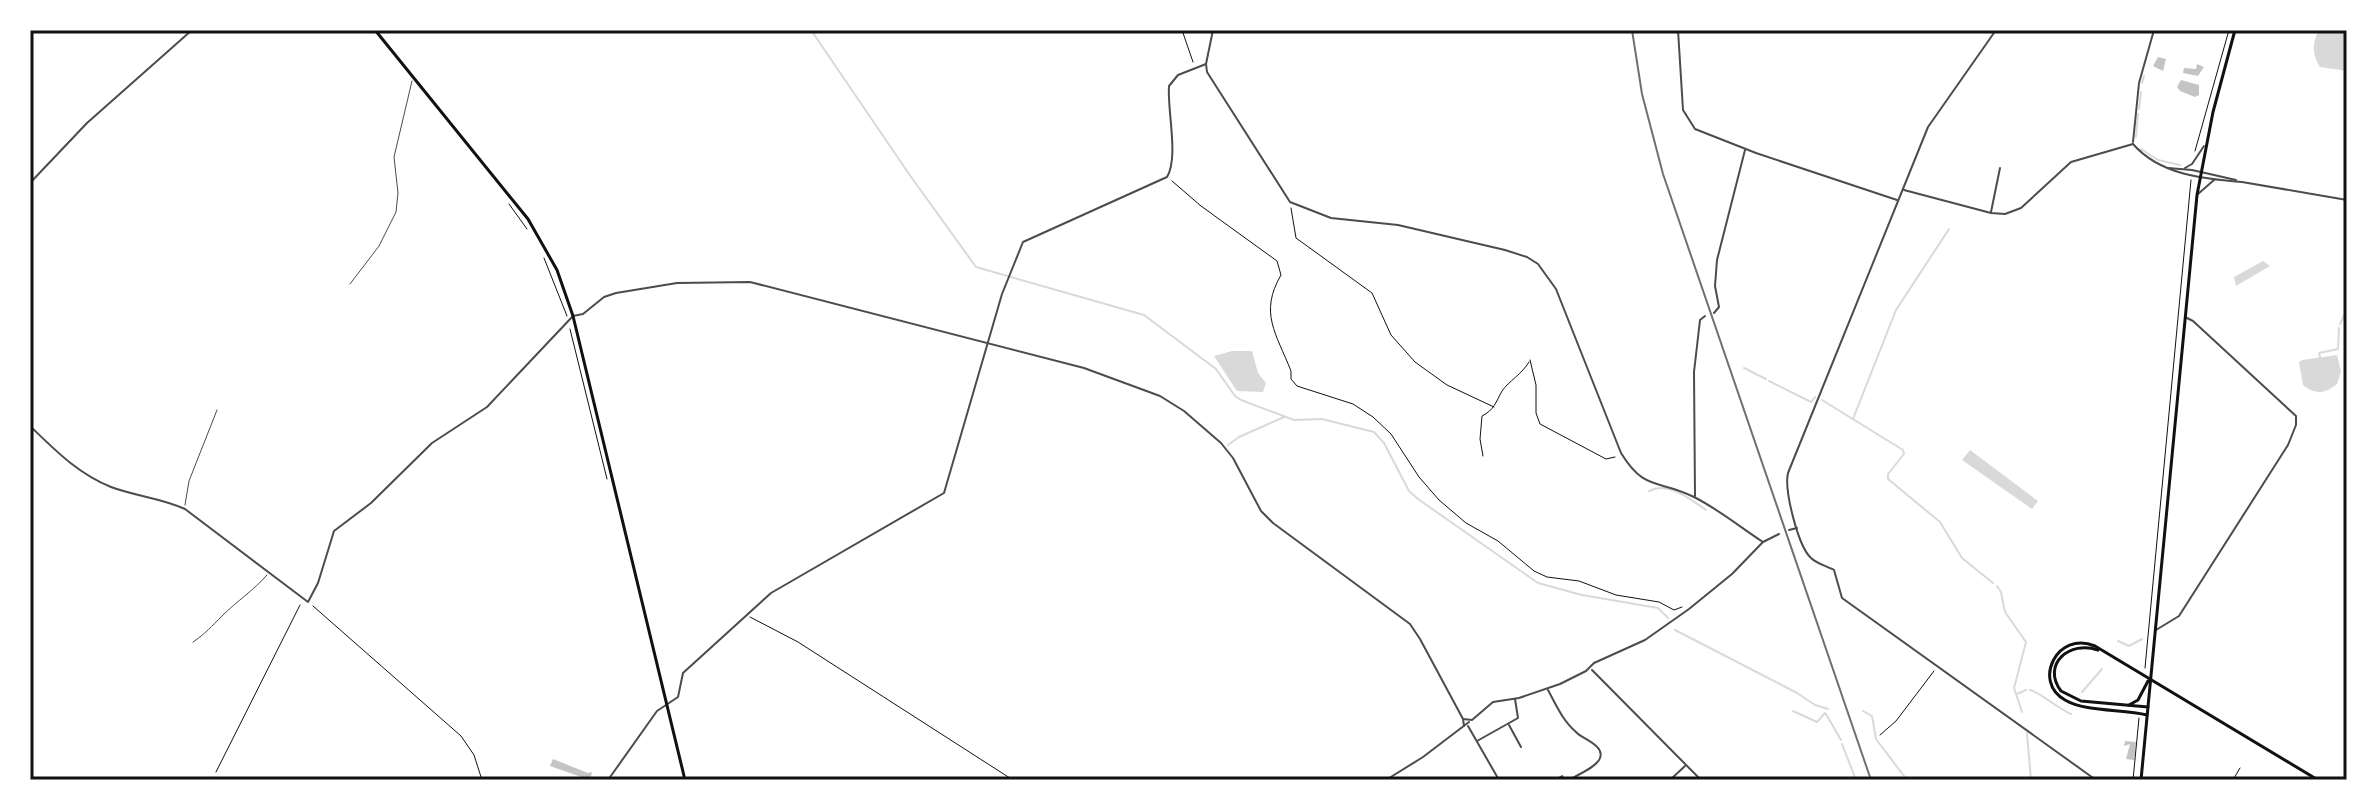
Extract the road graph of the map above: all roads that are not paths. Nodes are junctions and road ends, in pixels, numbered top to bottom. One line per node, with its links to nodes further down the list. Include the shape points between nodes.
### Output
1 (192, 30): 20 (street, via 87,123)
2 (375, 30): 9 (main road)
3 (1213, 30): 8 (street)
4 (1678, 30): 12 (street, via 1683,110 1689,123)
5 (1996, 30): 21 (street, via 1928,127)
6 (2154, 30): 10 (street, via 2138,88)
7 (2235, 30): 11 (main road)
8 (1206, 64): 31 (street, via 1178,75 1169,86 1172,154 1167,177 1026,240 1009,273); 34 (street, via 1215,87 1290,202 1331,218 1398,225 1516,253 1538,264 1556,289 1633,473)
9 (413, 79): 26 (lane, via 394,157 396,212); 28 (main road, via 528,219 557,270)
10 (2133, 144): 14 (street); 25 (street, via 2071,162 2021,208)
11 (2205, 145): 15 (street); 16 (main road)
12 (1745, 149): 23 (street); 27 (street, via 1717,260 1719,307)
13 (2000, 168): 25 (street)
14 (2167, 168): 15 (street); 17 (street)
15 (2184, 169): 16 (street)
16 (2201, 172): 17 (main road); 19 (street)
17 (2200, 178): 18 (street); 22 (main road)
18 (2215, 180): 19 (street); 22 (street)
19 (2242, 182): 24 (street)
20 (30, 183)
21 (1903, 189): 23 (street); 25 (street)
22 (2197, 195): 30 (main road)
23 (1899, 200): 36 (street, via 1786,486)
24 (2347, 200)
25 (1991, 213)
26 (350, 284)
27 (1714, 313)
28 (573, 316): 31 (street, via 604,297 640,289 750,282); 40 (street, via 487,407 432,443 334,531 308,602); 48 (main road)
29 (1705, 316): 34 (street, via 1700,320 1695,361)
30 (2184, 317): 41 (main road); 41 (street, via 2290,409 2296,425 2179,616)
31 (986, 344): 48 (street, via 944,493 771,593 683,673 678,697); 52 (street, via 1084,368 1160,396 1184,411 1233,458 1273,523 1410,624)
32 (217, 410): 35 (lane, via 192,472)
33 (30, 426): 35 (street, via 79,472)
34 (1695, 497): 39 (street)
35 (185, 509): 40 (street)
36 (1798, 528): 37 (street); 67 (street, via 1810,558 1837,574 1842,598)
37 (1789, 530)
38 (1779, 534): 39 (street)
39 (1763, 542): 44 (street, via 1689,609)
40 (269, 573): 42 (lane)
41 (2155, 630): 45 (main road)
42 (193, 642)
43 (2100, 651): 49 (main road, via 2086,646 2065,651 2055,669 2058,687 2081,701); 51 (main road, via 2081,642 2060,650 2051,666 2054,690 2074,704); 69 (main road)
44 (1590, 669): 46 (street); 58 (street)
45 (2151, 673): 49 (main road, via 2138,700); 50 (main road)
46 (1547, 689): 47 (street); 64 (street, via 1577,734 1600,751 1597,763)
47 (1515, 698): 53 (street, via 1493,702); 54 (street, via 1519,716)
48 (666, 705): 59 (street); 60 (main road)
49 (2128, 705): 50 (main road)
50 (2148, 707): 51 (main road)
51 (2147, 715): 68 (main road)
52 (1463, 719): 53 (street); 55 (street)
53 (1469, 721): 55 (street)
54 (1508, 724): 56 (street); 57 (street)
55 (1466, 726): 56 (street); 61 (street)
56 (1477, 741): 62 (street)
57 (1521, 747)
58 (1686, 765): 65 (street); 66 (street)
59 (608, 780)
60 (685, 780)
61 (1386, 780)
62 (1499, 780)
63 (1556, 780): 64 (street)
64 (1567, 780)
65 (1670, 780)
66 (1701, 780)
67 (2096, 780)
68 (2141, 780)
69 (2318, 780)

